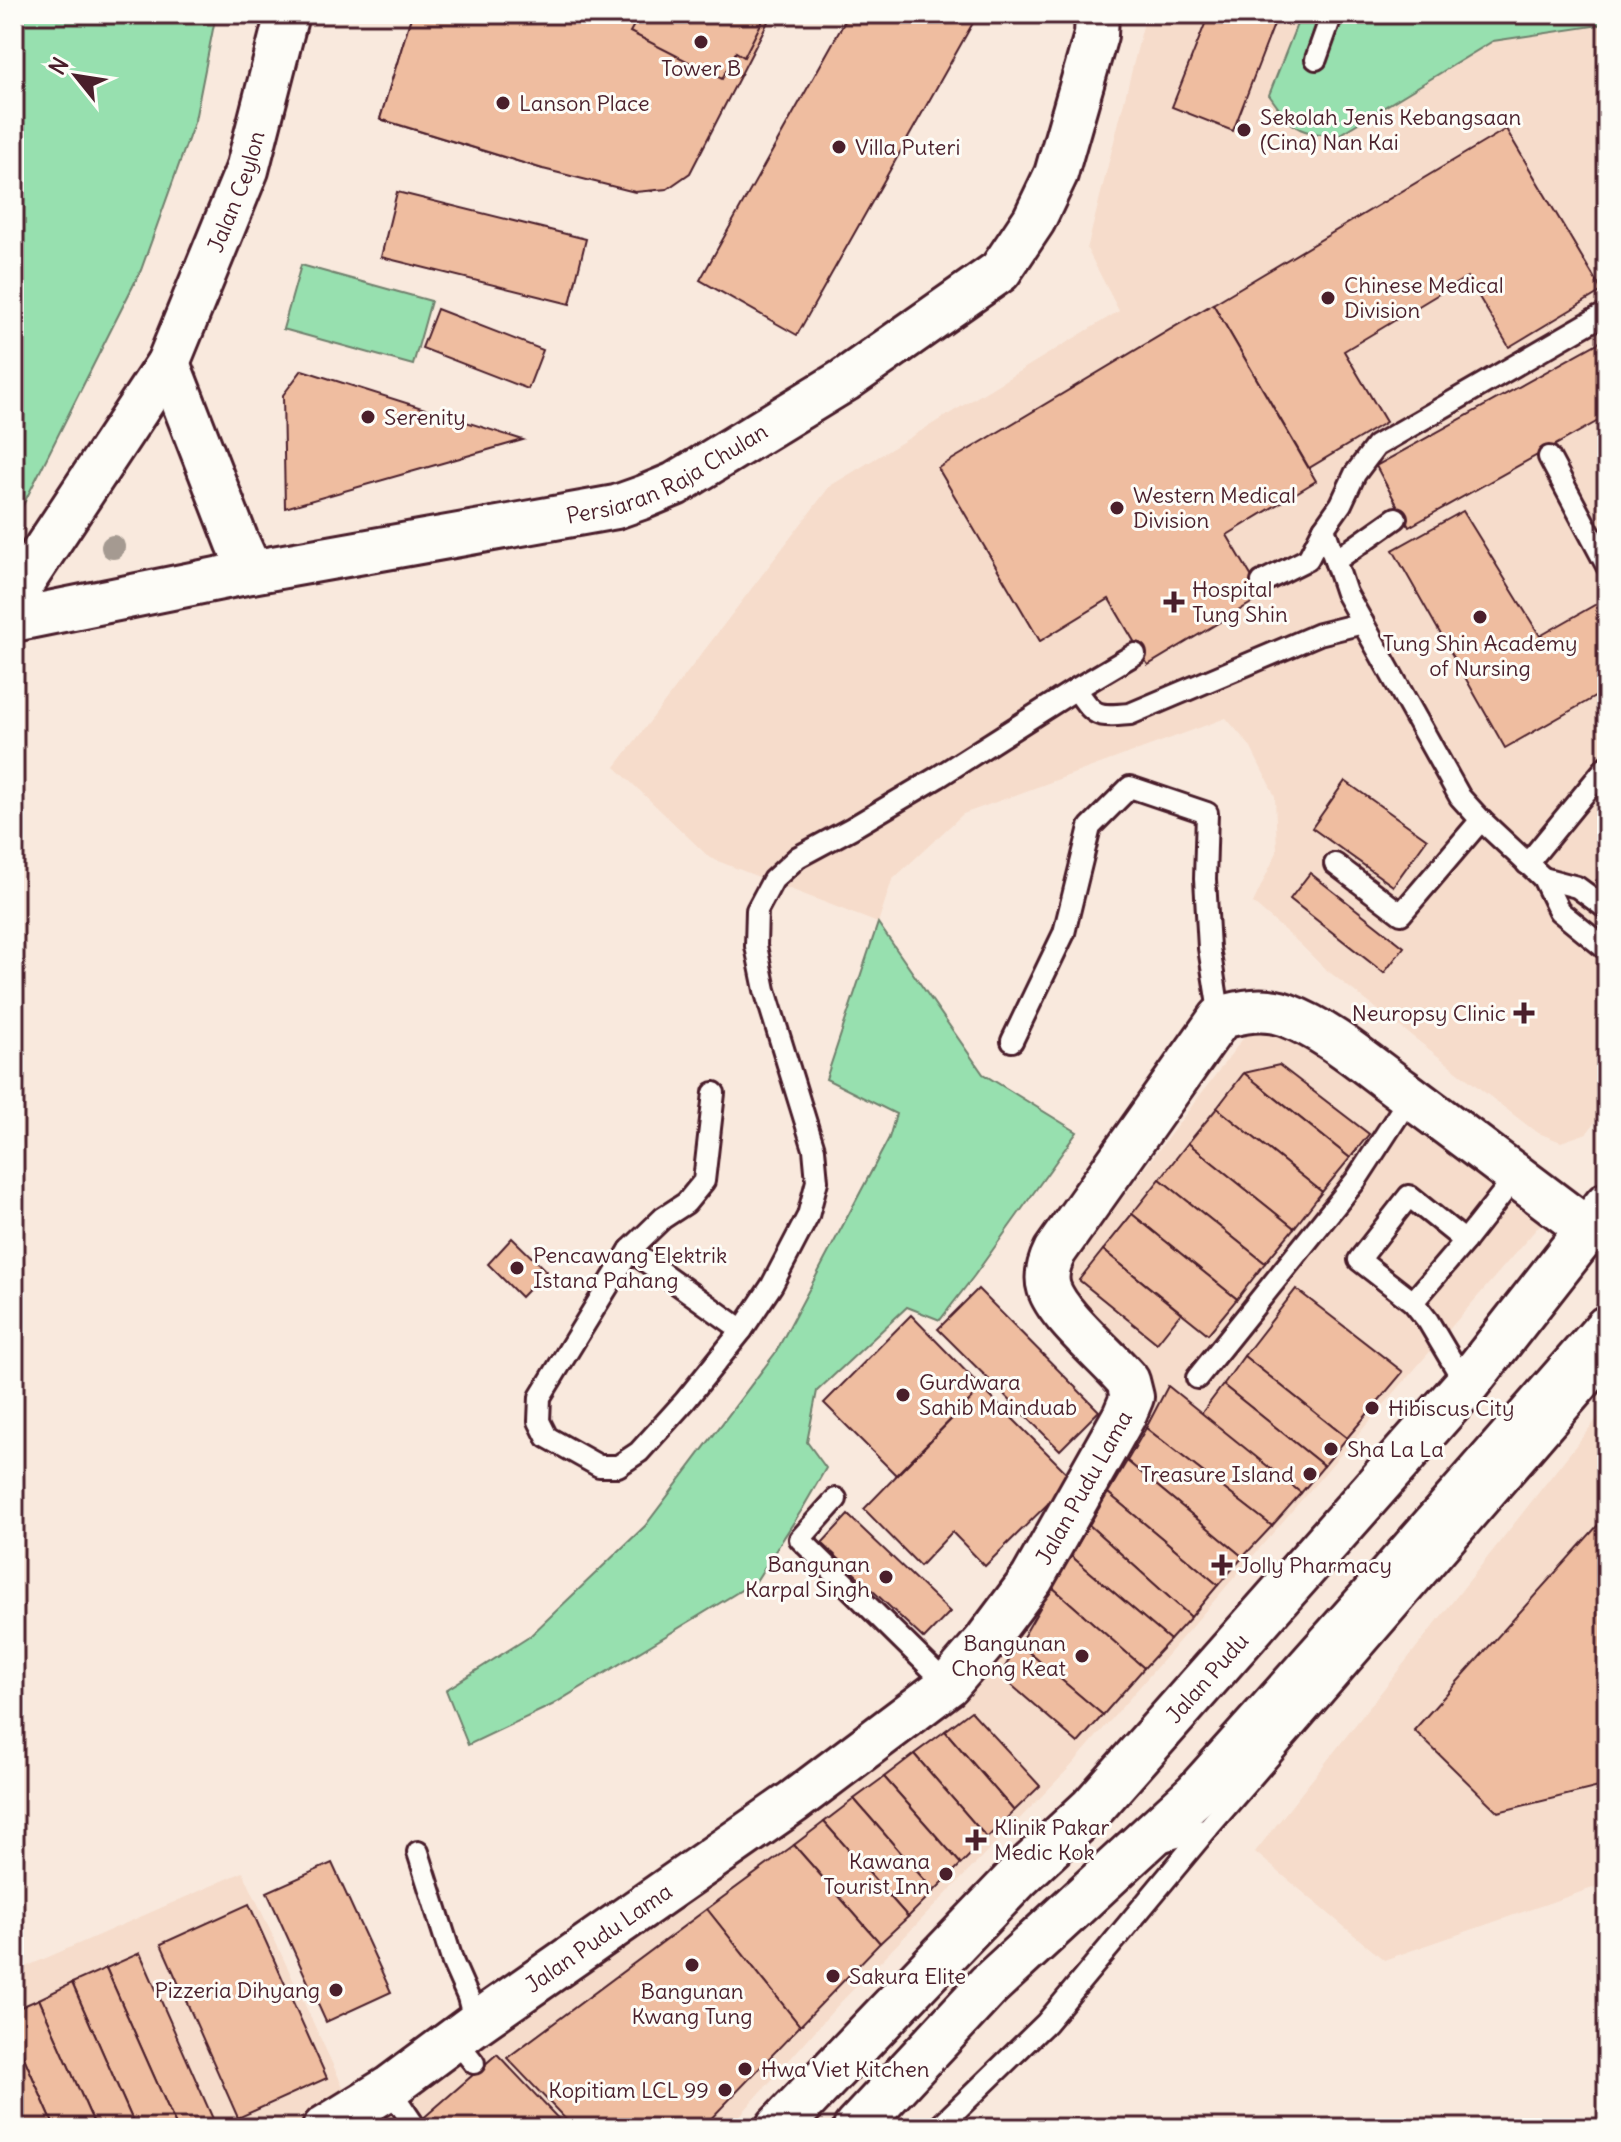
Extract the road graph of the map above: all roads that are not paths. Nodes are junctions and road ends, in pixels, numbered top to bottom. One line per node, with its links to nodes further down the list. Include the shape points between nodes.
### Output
1 (287, 14): 6 (street, Jalan Ceylon, via 247,170)
2 (1097, 14): 12 (street, Persiaran Raja Chulan, via 1096,35 1056,174 1000,271 845,380 675,484 616,507)
3 (1332, 14): 4 (lane)
4 (1316, 59)
5 (1599, 317): 9 (lane, via 1376,446)
6 (168, 363): 12 (street); 14 (street, Jalan Ceylon)
7 (1549, 457): 11 (lane)
8 (1396, 518): 10 (lane)
9 (1324, 528): 10 (lane); 13 (lane, via 1308,559)
10 (1335, 561): 16 (lane)
11 (1607, 566)
12 (251, 572): 15 (street, Persiaran Raja Chulan)
13 (1262, 582)
14 (14, 596)
15 (14, 620)
16 (1363, 623): 18 (lane, via 1319,634 1130,714 1104,716 1090,710); 20 (lane, via 1460,797)
17 (1135, 654): 18 (lane)
18 (1076, 689): 36 (lane, via 798,857 773,880 757,910 756,946 765,990 814,1149 817,1181 808,1216)
19 (1607, 766): 22 (lane)
20 (1481, 820): 21 (lane, via 1401,914); 22 (lane)
21 (1335, 864)
22 (1527, 864): 23 (lane)
23 (1543, 878): 24 (lane, via 1577,887); 25 (lane, via 1559,911)
24 (1607, 909)
25 (1607, 950)
26 (1220, 1018): 27 (lane, via 1209,948 1207,813 1130,787 1090,827 1064,933); 29 (street, via 1256,1010 1286,1015 1336,1041); 41 (street, Jalan Pudu Lama, via 1051,1260 1047,1278 1054,1302 1128,1381 1132,1397 1032,1579)
27 (1012, 1041)
28 (714, 1093): 33 (lane, via 704,1181)
29 (1410, 1097): 30 (street); 38 (lane, via 1356,1180)
30 (1516, 1176): 31 (street); 32 (lane)
31 (1598, 1217): 39 (main road, Jalan Pudu)
32 (1465, 1241): 34 (lane); 34 (lane, via 1409,1196 1359,1260)
33 (630, 1250): 36 (lane); 36 (lane, via 540,1397 539,1421 547,1437 599,1466 618,1466 639,1452)
34 (1413, 1302): 39 (lane)
35 (1607, 1328): 43 (main road, via 1197,1793)
36 (742, 1330)
37 (1607, 1366): 42 (lane)
38 (1197, 1378)
39 (1466, 1385): 49 (main road, Jalan Pudu, via 1092,1808 1017,1878)
40 (836, 1499): 41 (lane, via 800,1539)
41 (948, 1685): 45 (street, Jalan Pudu Lama)
42 (1208, 1828): 43 (lane); 51 (lane, via 1046,2023)
43 (1138, 1848): 50 (main road, via 989,1985)
44 (418, 1852): 45 (lane, via 468,1997)
45 (468, 2042): 46 (street, Jalan Pudu Lama)
46 (389, 2088): 47 (lane); 48 (street, Jalan Pudu Lama)
47 (412, 2122)
48 (324, 2128)
49 (778, 2128)
50 (856, 2128)
51 (938, 2128)

